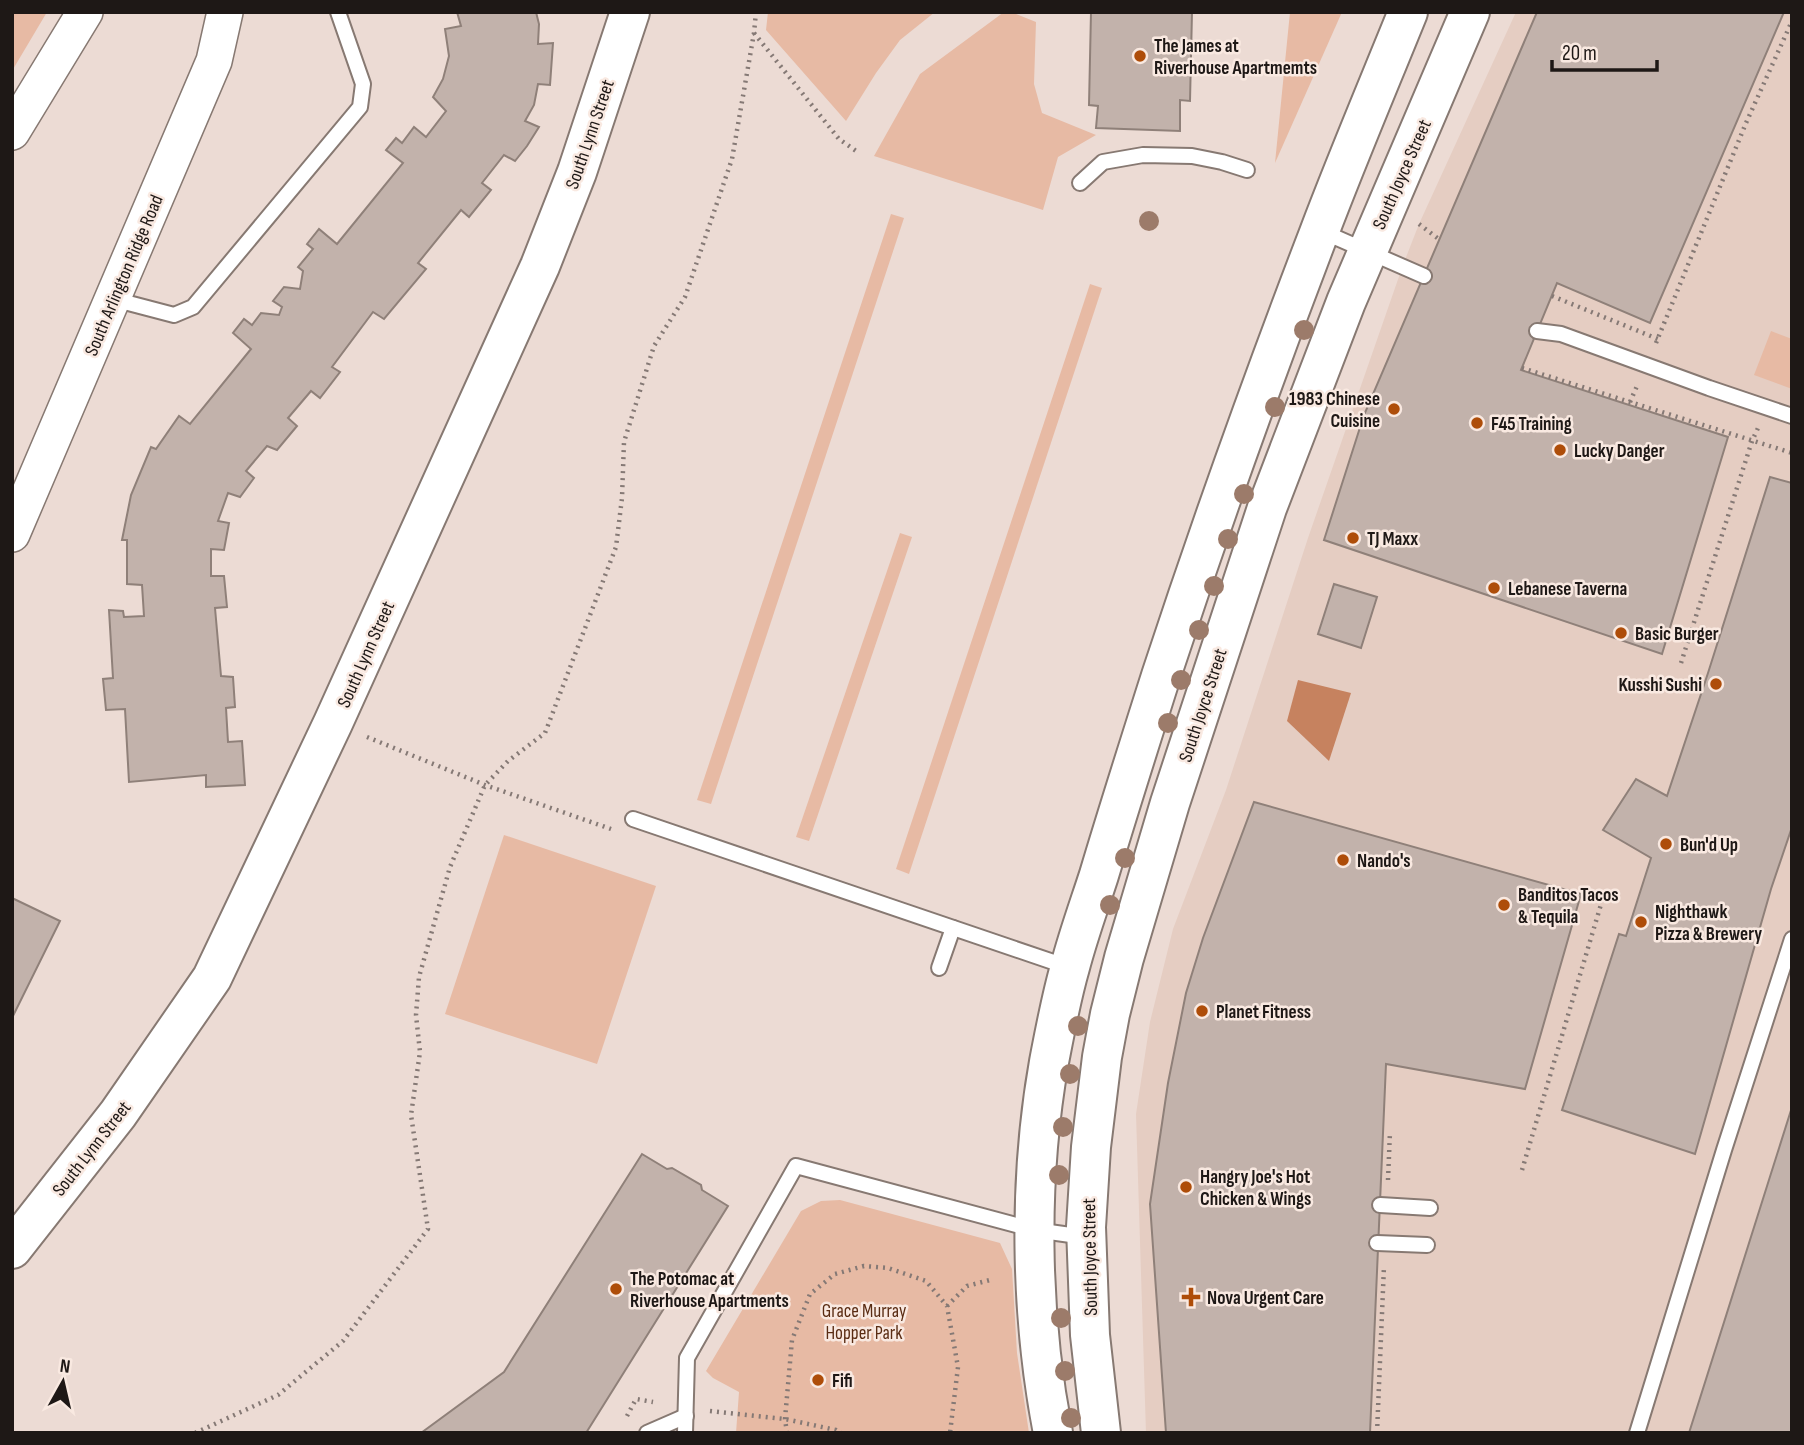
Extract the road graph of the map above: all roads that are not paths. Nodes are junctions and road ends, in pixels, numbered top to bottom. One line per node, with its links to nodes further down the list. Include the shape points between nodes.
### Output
1 (85, 12): 7 (street)
2 (225, 12): 13 (street, South Arlington Ridge Road, via 214,61)
3 (338, 12): 13 (lane, via 363,84 360,107 193,307 174,315)
4 (630, 12): 28 (main road, South Lynn Street, via 540,266 212,978 118,1114)
5 (1408, 12): 10 (main road)
6 (1471, 12): 11 (main road, South Joyce Street)
7 (12, 132)
8 (1247, 170): 9 (lane, via 1192,156 1143,155 1103,162)
9 (1080, 183)
10 (1320, 230): 11 (lane); 21 (main road, via 1179,620)
11 (1368, 250): 12 (lane); 25 (main road, South Joyce Street, via 1267,508 1124,958 1102,1057)
12 (1424, 276)
13 (113, 299): 16 (street, South Arlington Ridge Road)
14 (1537, 331): 15 (lane, via 1561,334)
15 (1792, 416)
16 (12, 534)
17 (633, 819): 18 (lane)
18 (953, 928): 20 (lane); 21 (lane)
19 (1792, 939): 34 (lane)
20 (939, 968)
21 (1069, 968): 24 (main road, via 1042,1110)
22 (1383, 1205): 23 (lane)
23 (1430, 1208)
24 (1035, 1230): 25 (lane); 29 (lane, via 796,1166 687,1358); 32 (main road, via 1037,1314)
25 (1086, 1237): 33 (main road, South Joyce Street)
26 (1381, 1243): 27 (lane)
27 (1427, 1245)
28 (12, 1249)
29 (686, 1412): 30 (lane); 31 (lane)
30 (647, 1433)
31 (685, 1433)
32 (1053, 1433)
33 (1101, 1433)
34 (1637, 1433)

